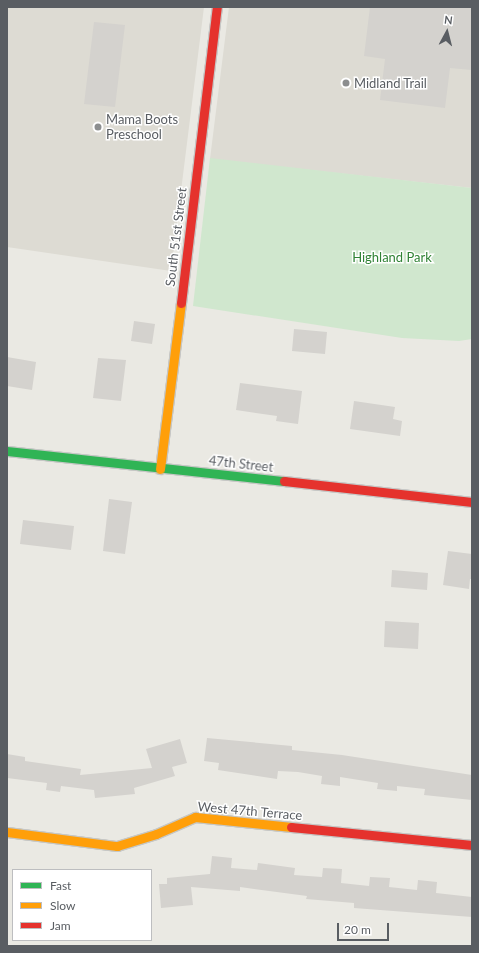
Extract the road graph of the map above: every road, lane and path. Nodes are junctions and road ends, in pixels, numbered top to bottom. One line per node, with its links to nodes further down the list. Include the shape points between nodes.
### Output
1 (217, 7): 3 (street, South 51st Street)
2 (7, 451): 3 (street, 47th Street)
3 (160, 469): 4 (street, 47th Street)
4 (472, 502)
5 (7, 832): 6 (street, West 47th Terrace, via 117,846 156,834 195,817)
6 (472, 845)

